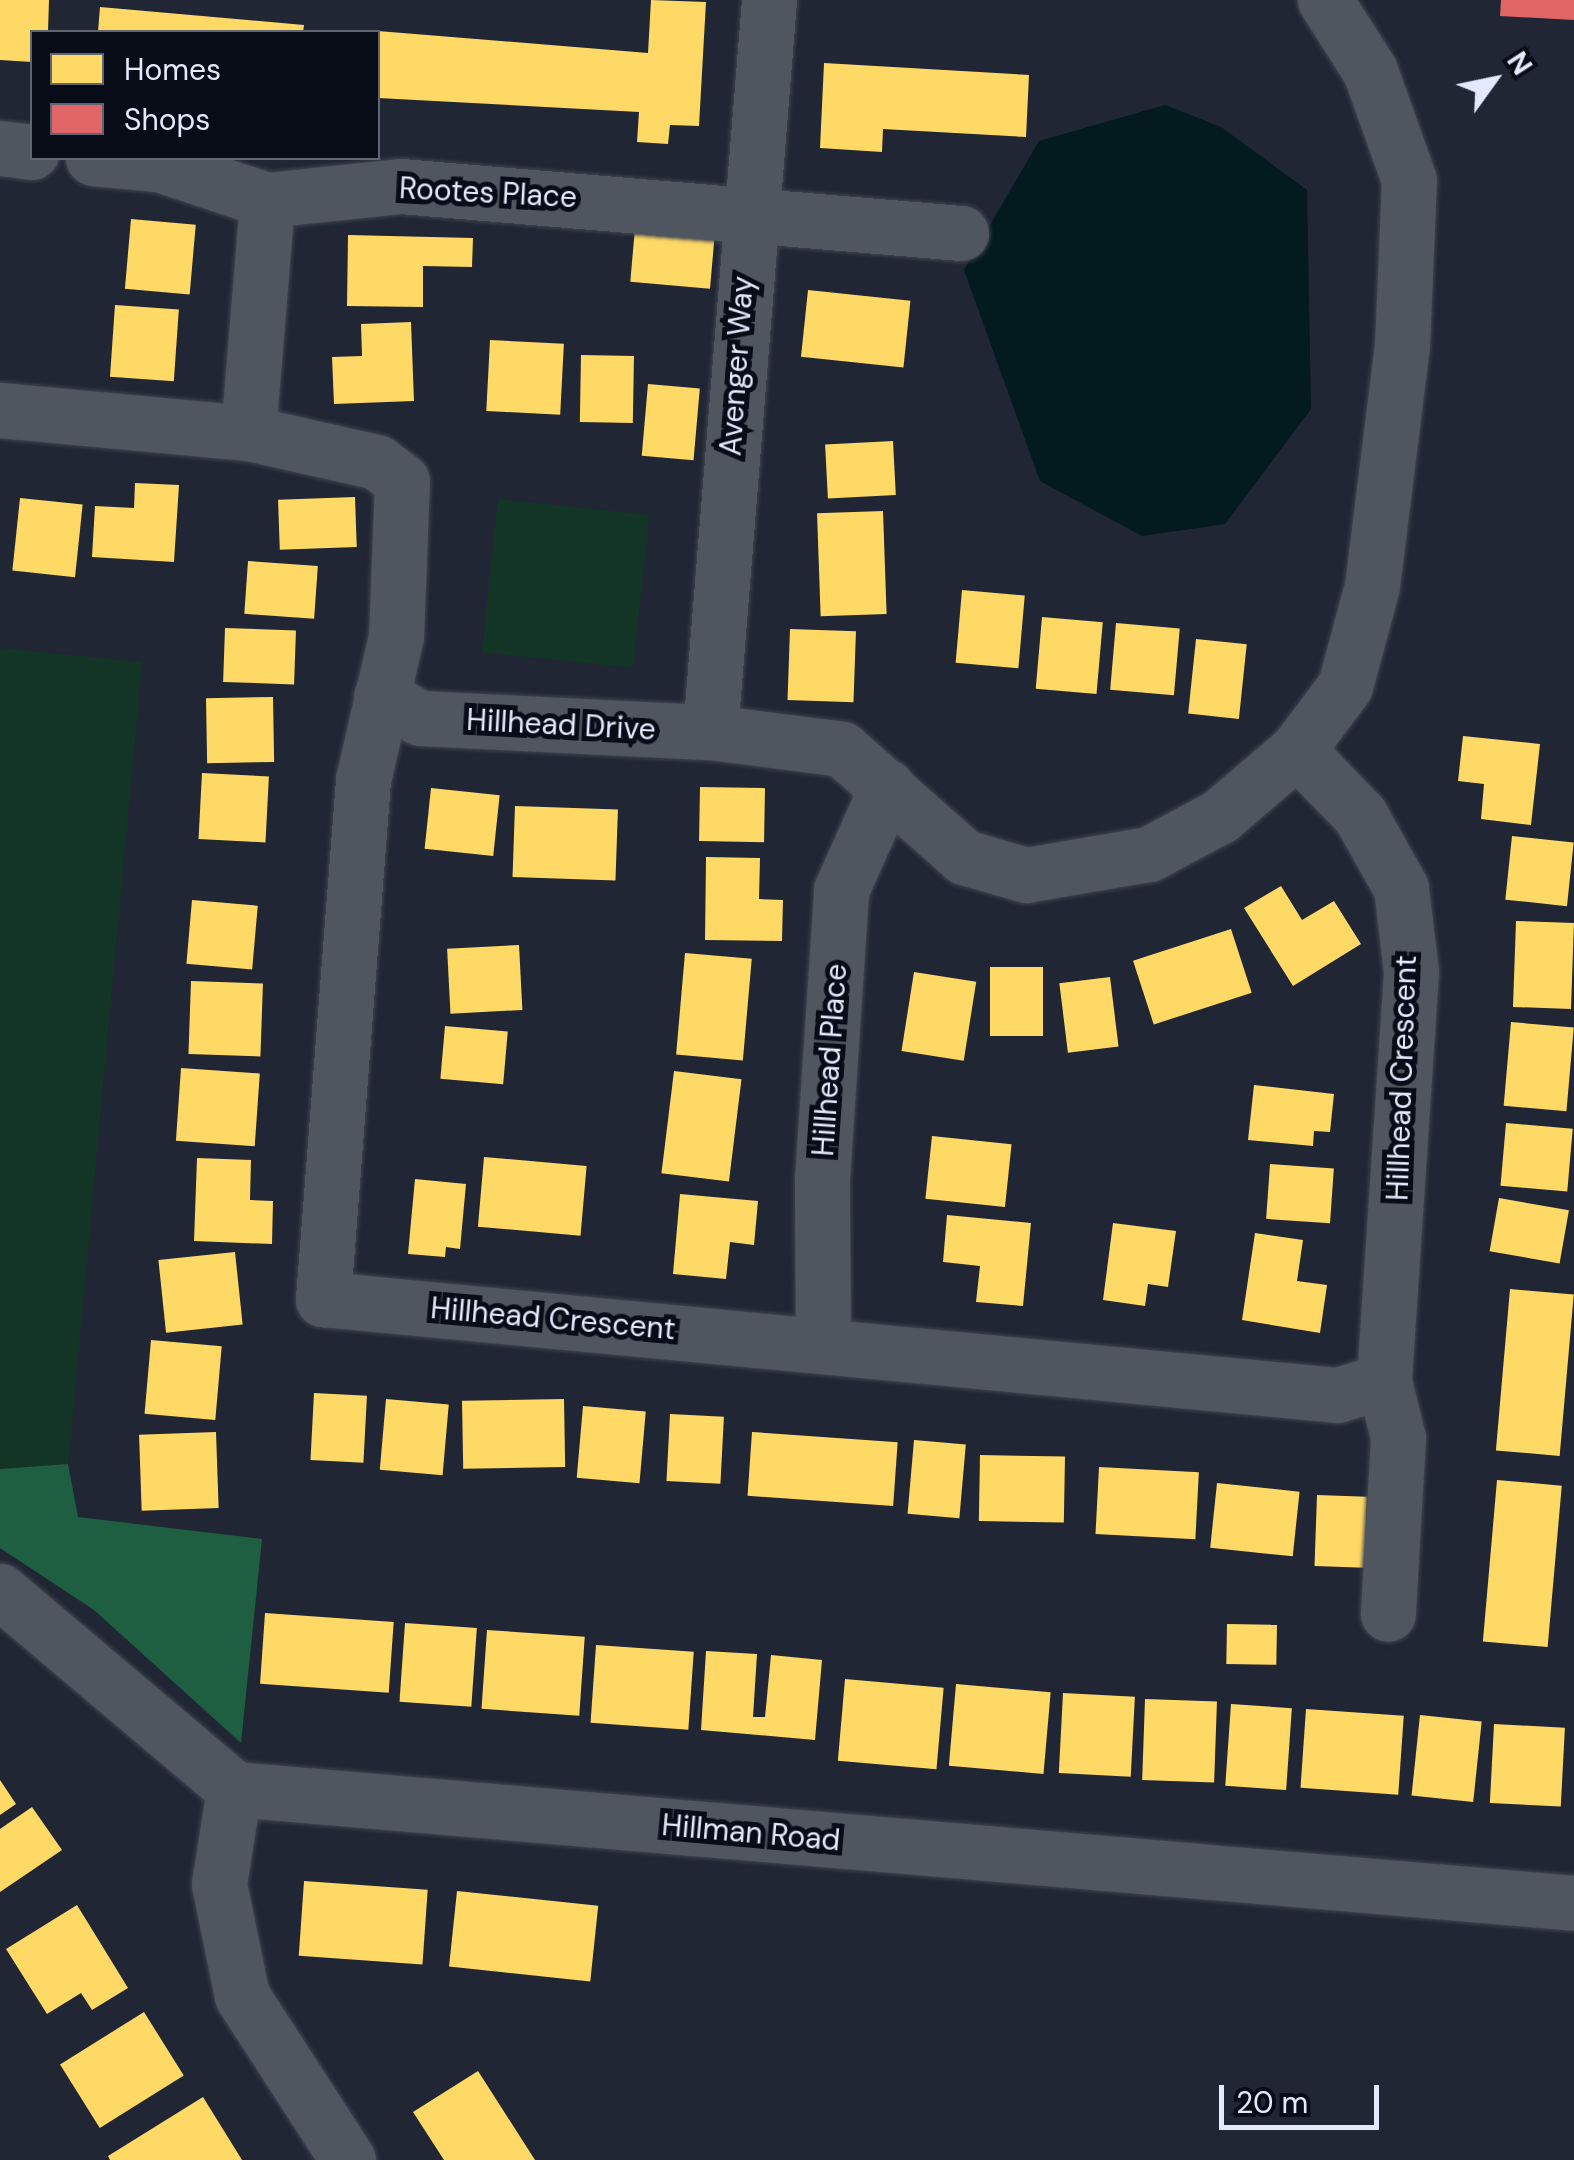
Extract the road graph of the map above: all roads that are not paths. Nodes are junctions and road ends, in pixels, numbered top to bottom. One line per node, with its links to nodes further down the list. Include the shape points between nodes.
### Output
1 (768, 0): 7 (street, Avenger Way)
2 (1325, 0): 13 (street, Hillhead Drive, via 1370,71 1409,180 1402,346 1372,586 1345,686)
3 (0, 148): 4 (street)
4 (30, 152)
5 (115, 160): 6 (street, Rootes Place, via 158,164)
6 (267, 200): 7 (street, Rootes Place, via 401,186); 10 (street)
7 (729, 209): 8 (street, Rootes Place); 12 (street, Avenger Way)
8 (961, 233)
9 (0, 410): 10 (street)
10 (248, 433): 11 (street, via 377,462 402,481 396,636)
11 (381, 696): 12 (street, Hillhead Drive, via 420,718); 15 (street, Hillhead Crescent, via 362,780 323,1299)
12 (710, 732): 14 (street, Hillhead Drive, via 842,749)
13 (1297, 750): 14 (street, Hillhead Drive, via 1220,816 1149,854 1026,874 964,857); 16 (street, Hillhead Crescent, via 1360,815 1401,888 1411,972)
14 (887, 787): 15 (street, Hillhead Place, via 841,890 822,1179)
15 (823, 1342): 16 (street, Hillhead Crescent, via 1337,1395)
16 (1384, 1381): 18 (street, Hillhead Crescent, via 1398,1438)
17 (0, 1590): 19 (street)
18 (1388, 1614)
19 (234, 1789): 20 (street, Hillman Road); 21 (street, via 220,1884 242,1996)
20 (1574, 1902)
21 (348, 2160)

